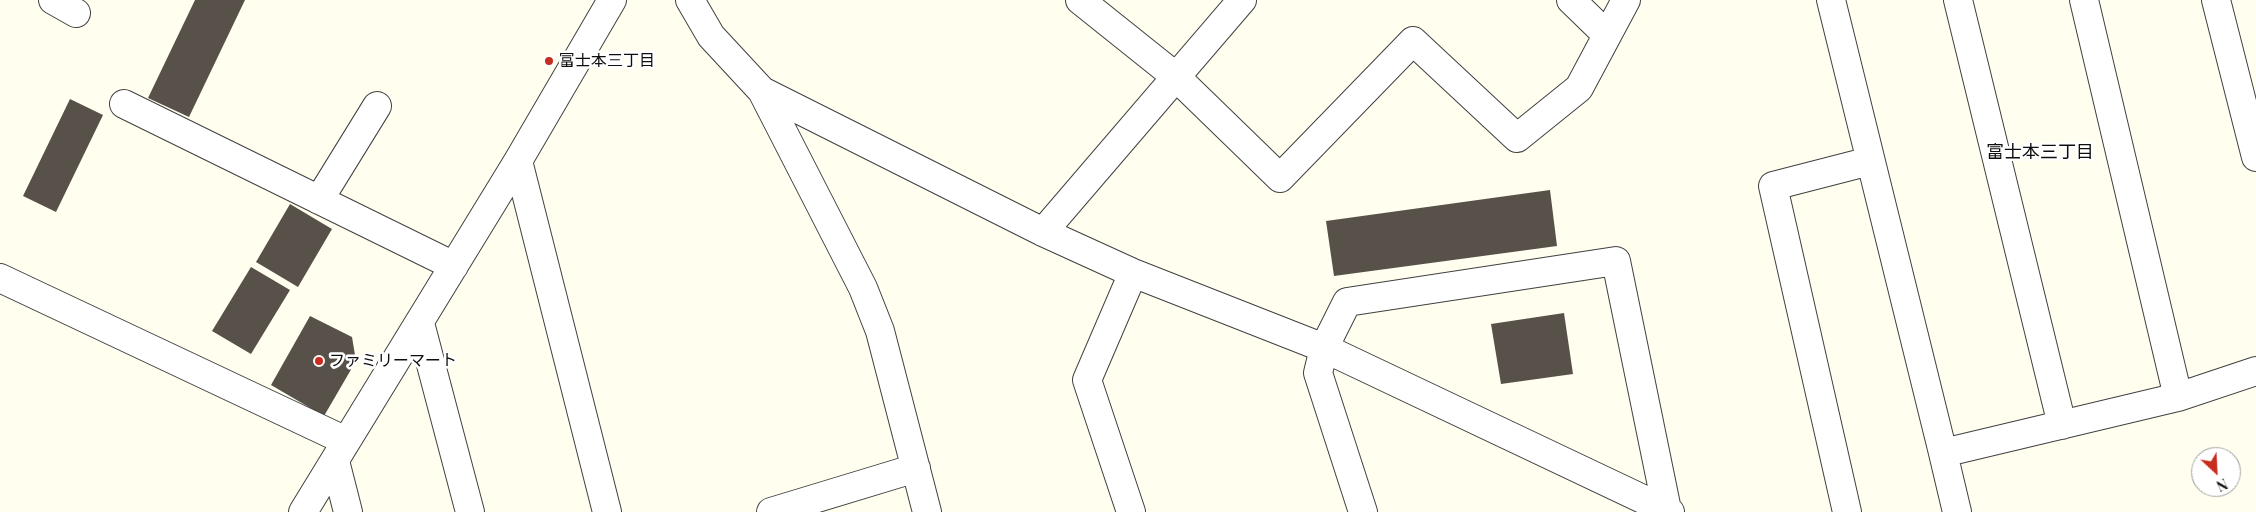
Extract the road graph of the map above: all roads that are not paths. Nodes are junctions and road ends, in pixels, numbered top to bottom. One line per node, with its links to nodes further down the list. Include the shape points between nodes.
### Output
1 (612, 0): 18 (street)
2 (690, 0): 13 (street, via 711,36)
3 (1080, 0): 12 (street)
4 (1242, 0): 12 (street)
5 (1571, 0): 11 (street)
6 (1626, 0): 11 (street)
7 (1831, 0): 17 (street)
8 (1958, 0): 28 (street)
9 (2084, 0): 27 (street)
10 (2216, 0): 16 (street)
11 (1607, 35): 12 (street, via 1579,88 1517,138 1413,41 1280,178)
12 (1175, 76): 20 (street)
13 (762, 91): 20 (street); 31 (street, via 863,288 880,331)
14 (124, 104): 19 (street)
15 (377, 106): 19 (street)
16 (2256, 157)
17 (1870, 161): 30 (street); 41 (street, via 1773,186)
18 (518, 162): 21 (street); 36 (street)
19 (319, 200): 21 (street)
20 (1043, 232): 22 (street)
21 (454, 266): 24 (street)
22 (1133, 273): 25 (street); 39 (street, via 1087,380)
23 (0, 278): 29 (street)
24 (420, 323): 29 (street); 35 (street)
25 (1324, 348): 32 (street); 32 (street, via 1347,302 1616,261); 40 (street, via 1318,373)
26 (2256, 371): 27 (street)
27 (2178, 397): 28 (street)
28 (2062, 425): 30 (street)
29 (340, 451): 33 (street); 34 (street)
30 (1943, 453): 42 (street)
31 (916, 468): 37 (street); 38 (street)
32 (1669, 511)
33 (303, 512)
34 (348, 512)
35 (470, 512)
36 (607, 512)
37 (771, 512)
38 (927, 512)
39 (1131, 512)
40 (1363, 512)
41 (1847, 512)
42 (1957, 512)

